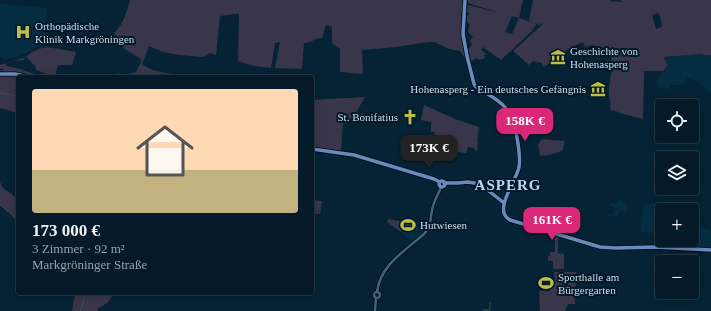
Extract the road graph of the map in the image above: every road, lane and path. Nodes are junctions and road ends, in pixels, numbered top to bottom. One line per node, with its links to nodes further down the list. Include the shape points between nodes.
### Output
1 (465, 0): 8 (main road, via 463,34 474,84 504,105 513,120 519,167)
2 (0, 74): 3 (main road)
3 (20, 75)
4 (314, 149): 5 (main road, via 361,157 434,178)
5 (440, 182): 6 (main road); 7 (main road)
6 (444, 183): 7 (main road); 8 (main road, via 480,184)
7 (441, 187): 10 (street, via 434,203 428,230 388,266 381,278 377,292 380,295 376,298)
8 (504, 203): 9 (main road, via 504,213 510,220 600,247)
9 (711, 250)
10 (375, 311)

